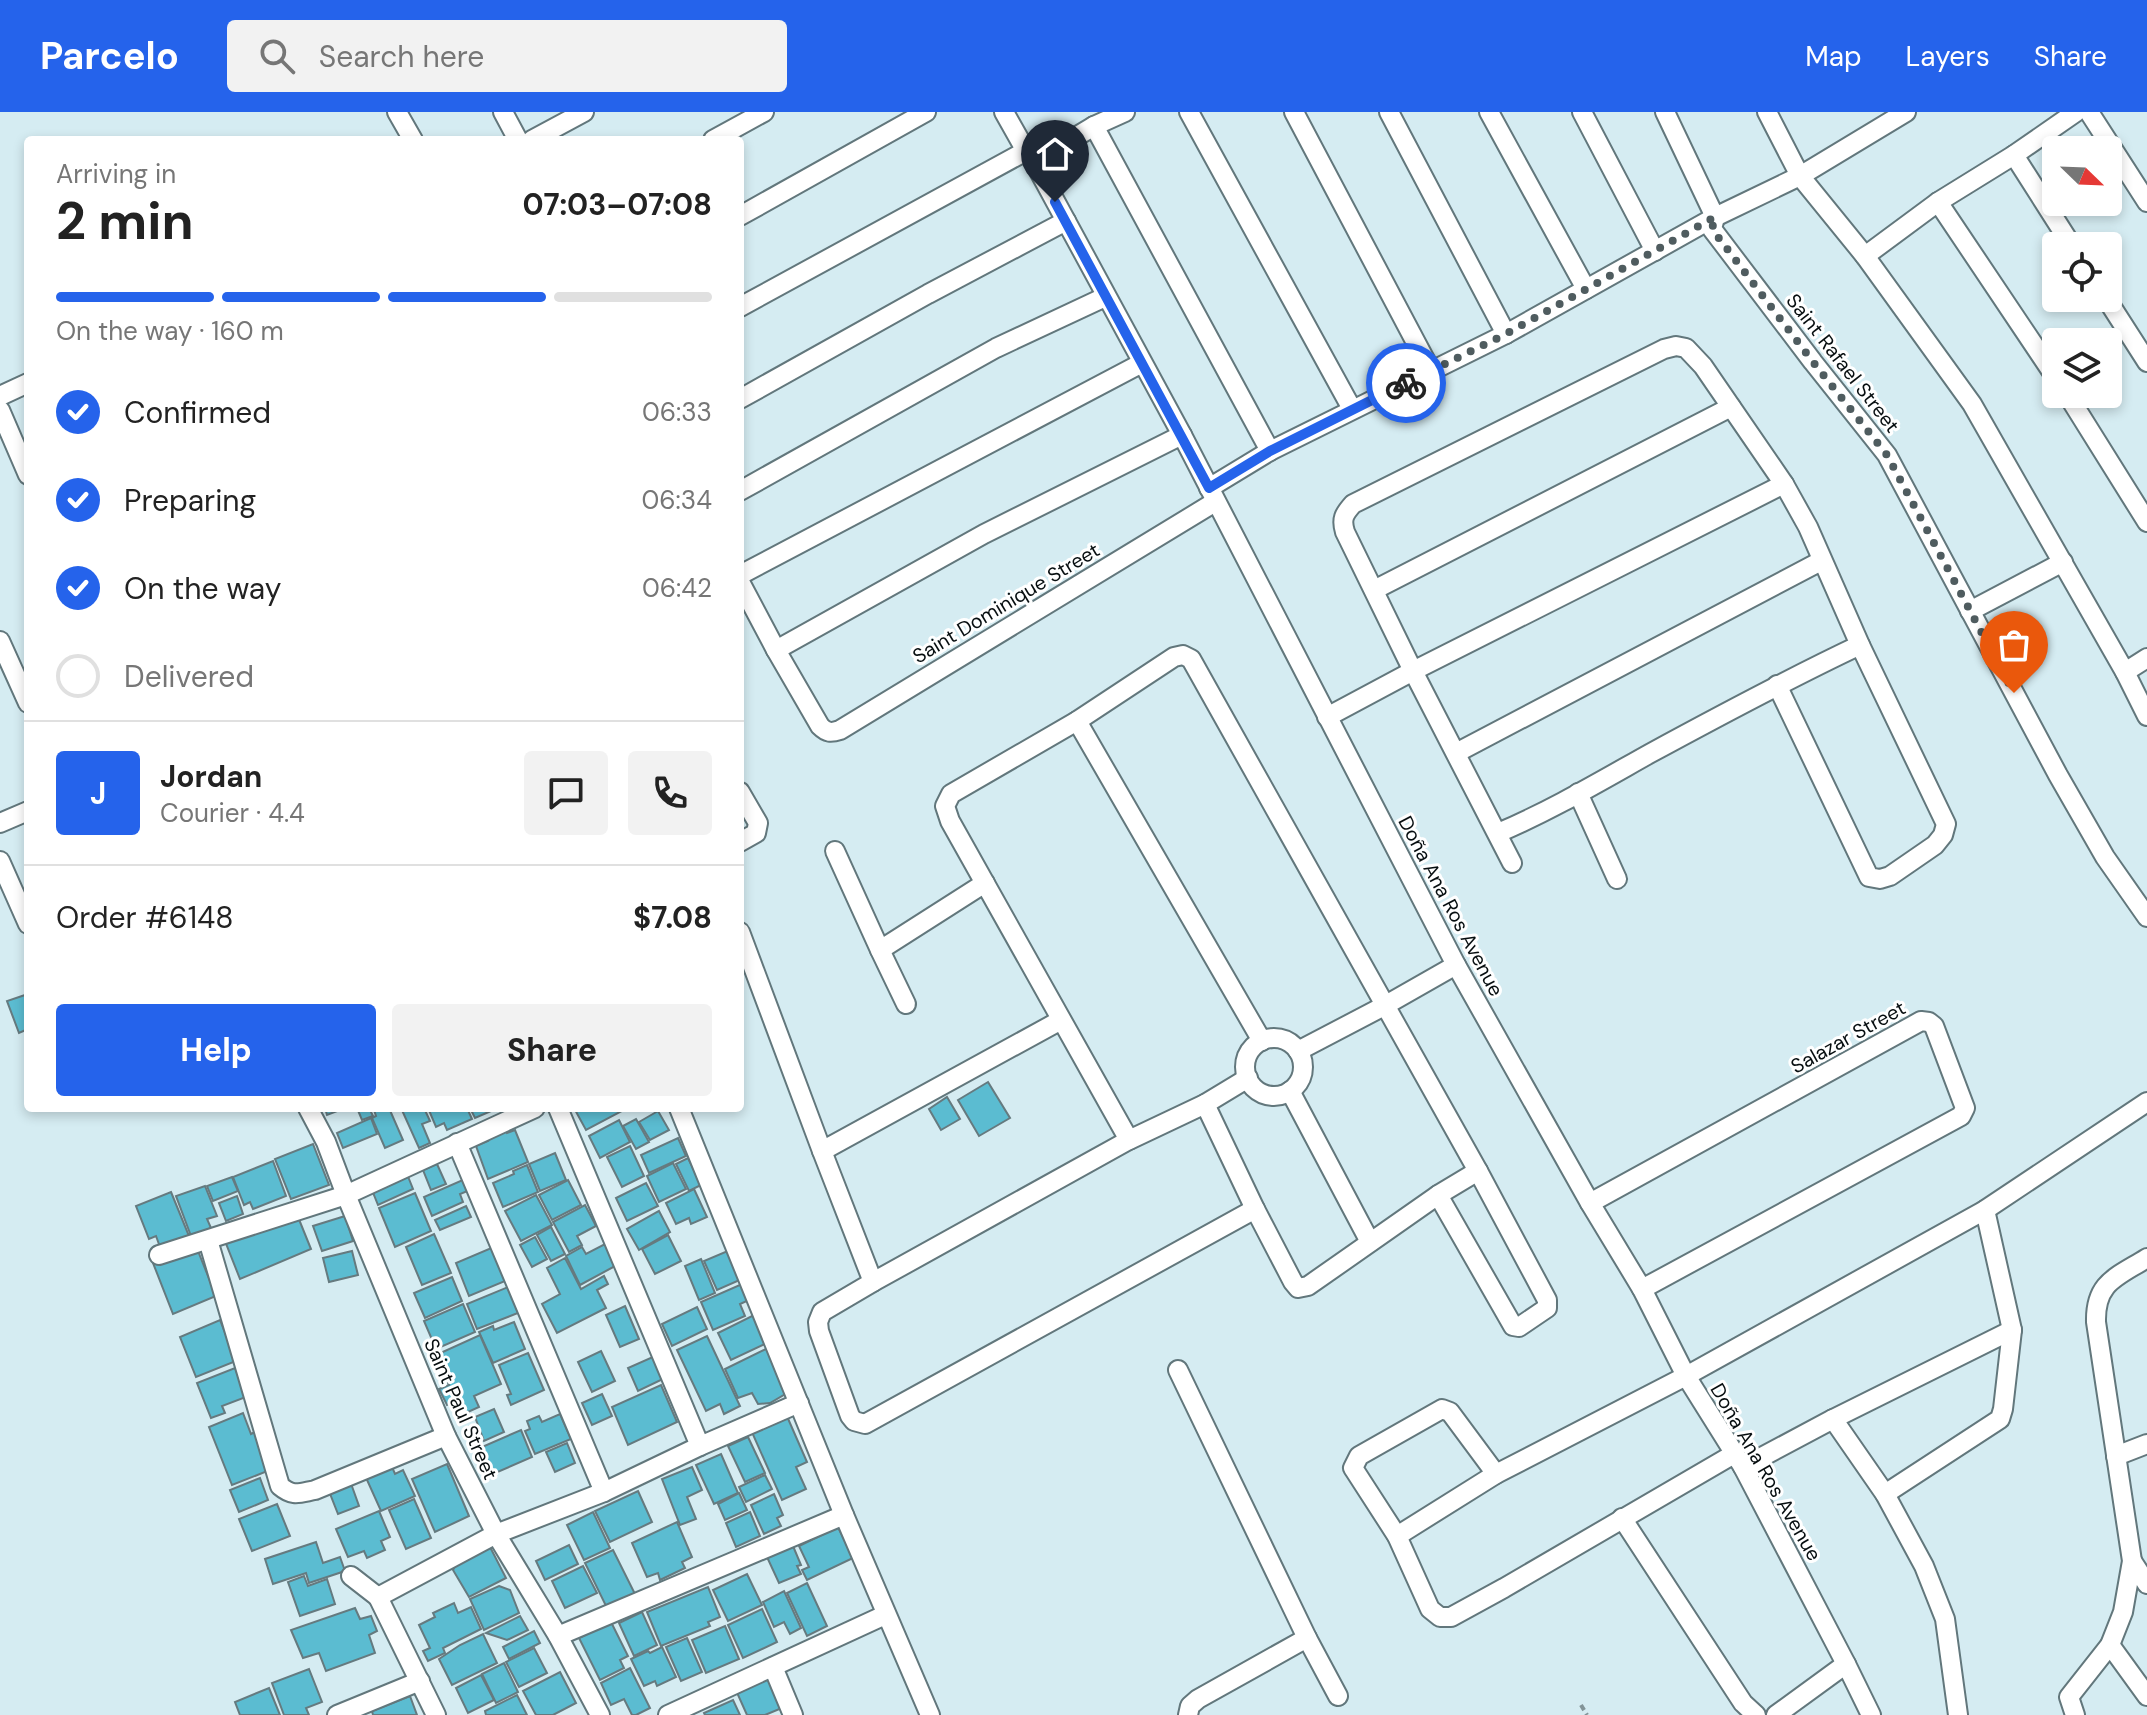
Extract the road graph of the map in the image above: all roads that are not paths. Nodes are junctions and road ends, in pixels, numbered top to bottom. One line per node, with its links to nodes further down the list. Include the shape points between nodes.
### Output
1 (397, 112): 21 (street)
2 (503, 112): 22 (street)
3 (584, 112): 23 (street)
4 (764, 112): 24 (street)
5 (926, 112): 30 (street)
6 (1004, 112): 26 (street, Doña Ana Ros Avenue)
7 (1189, 112): 50 (street)
8 (1294, 112): 44 (street)
9 (1389, 112): 40 (street)
10 (1489, 112): 36 (street)
11 (1582, 112): 34 (street)
12 (1665, 112): 31 (street)
13 (1767, 112): 27 (street)
14 (1867, 112): 20 (street)
15 (1906, 112): 20 (street, Saint Dominique Street)
16 (2076, 112): 25 (street)
17 (2089, 112): 29 (street)
18 (1119, 114): 19 (street)
19 (1094, 126): 26 (street); 53 (street)
20 (1876, 129): 27 (street, Saint Dominique Street)
21 (411, 136)
22 (516, 136)
23 (539, 136)
24 (720, 136)
25 (2014, 155): 28 (street); 33 (street)
26 (1030, 157): 32 (street, Doña Ana Ros Avenue); 38 (street)
27 (1800, 176): 31 (street, Saint Dominique Street); 35 (street)
28 (1938, 202): 35 (street); 41 (street)
29 (2147, 202)
30 (744, 214)
31 (1715, 217): 34 (street, Saint Dominique Street); 64 (street, Saint Rafael Street, via 1712,229 1887,455)
32 (1066, 221): 37 (street, Doña Ana Ros Avenue); 47 (street)
33 (2063, 232)
34 (1655, 251): 36 (street, Saint Dominique Street)
35 (1865, 256): 60 (street, via 1972,404)
36 (1586, 289): 40 (street, Saint Dominique Street)
37 (1105, 297): 43 (street, Doña Ana Ros Avenue); 56 (street, via 996,348)
38 (744, 305)
39 (2115, 312): 42 (street)
40 (1506, 334): 44 (street, Saint Dominique Street)
41 (2042, 357)
42 (2147, 362)
43 (1142, 363): 52 (street, Doña Ana Ros Avenue); 61 (street)
44 (1431, 371): 50 (street, Saint Dominique Street)
45 (24, 385): 46 (street)
46 (0, 396)
47 (744, 397)
48 (1731, 407): 55 (street); 63 (street); 63 (street, via 1686,348 1664,349 1353,504 1342,522)
49 (2076, 408): 58 (street)
50 (1352, 409): 53 (street, Saint Dominique Street)
51 (0, 410): 54 (street)
52 (1182, 435): 57 (street, Doña Ana Ros Avenue); 67 (street, via 984,534)
53 (1270, 451): 57 (street, Saint Dominique Street)
54 (24, 466)
55 (1784, 484): 59 (street); 69 (street)
56 (744, 489)
57 (1212, 495): 67 (street, Saint Dominique Street, via 840,730 828,732 820,726); 74 (street, Doña Ana Ros Avenue)
58 (2147, 522)
59 (1821, 561): 66 (street); 76 (street)
60 (2063, 562): 64 (street); 70 (street)
61 (744, 573)
62 (744, 590): 67 (street)
63 (1374, 590): 69 (street)
64 (1970, 611): 89 (street, Saint Rafael Street, via 2089,830)
65 (0, 641): 72 (street)
66 (1860, 645): 71 (street); 71 (street, via 1946,824 1935,845 1890,876 1869,877)
67 (776, 650)
68 (2147, 658): 70 (street)
69 (1413, 671): 74 (street); 76 (street)
70 (2125, 672): 73 (street)
71 (1777, 685): 77 (street)
72 (24, 694)
73 (2147, 716)
74 (1327, 717): 92 (street, Doña Ana Ros Avenue)
75 (1077, 721): 87 (street, via 947,801 950,821); 94 (street, via 1174,657 1188,656); 96 (street)
76 (1456, 753): 81 (street)
77 (1578, 793): 81 (street); 86 (street)
78 (744, 799): 82 (street, via 758,823 756,833)
79 (24, 813): 80 (street)
80 (0, 823)
81 (1498, 833): 85 (street)
82 (744, 840)
83 (835, 851): 91 (street)
84 (0, 861): 88 (street)
85 (1512, 863)
86 (1617, 879)
87 (985, 883): 91 (street); 95 (street)
88 (24, 915)
89 (2147, 917)
90 (744, 943): 108 (street)
91 (880, 950): 93 (street)
92 (1456, 965): 94 (street); 112 (street, Doña Ana Ros Avenue)
93 (906, 1004)
94 (1384, 1006): 97 (street); 109 (street)
95 (1061, 1020): 106 (street); 108 (street)
96 (1262, 1041): 97 (street, via 1289,1041); 98 (street, via 1251,1050)
97 (1298, 1051): 99 (street, via 1304,1065)
98 (1248, 1078): 99 (street, via 1266,1095); 101 (street)
99 (1290, 1091): 116 (street)
100 (2147, 1102): 114 (street)
101 (1205, 1104): 106 (street); 113 (street)
102 (310, 1112): 110 (street, Saint Paul Street)
103 (526, 1112): 107 (street)
104 (560, 1112): 128 (street)
105 (681, 1112): 124 (street)
106 (1129, 1140): 119 (street)
107 (457, 1143): 110 (street); 132 (street)
108 (822, 1151): 119 (street)
109 (1478, 1171): 111 (street); 111 (street, via 1547,1300 1547,1308 1519,1327 1513,1326)
110 (346, 1195): 115 (street); 126 (street, Saint Paul Street)
111 (1438, 1195): 116 (street)
112 (1590, 1203): 120 (street, Doña Ana Ros Avenue); 120 (street, Salazar Street, via 1921,1021 1934,1026 1965,1108 1961,1116)
113 (1255, 1209): 116 (street, via 1298,1288); 119 (street, via 861,1424 850,1416 818,1322 822,1312)
114 (1985, 1210): 121 (street); 123 (street)
115 (208, 1240): 117 (street); 126 (street, via 280,1486 288,1493 315,1490)
116 (1370, 1242)
117 (159, 1255)
118 (2147, 1258): 129 (street, via 2106,1284 2097,1300)
119 (873, 1282)
120 (1642, 1289): 123 (street, Doña Ana Ros Avenue)
121 (2012, 1330): 125 (street); 133 (street, via 2000,1419)
122 (1178, 1370): 144 (street)
123 (1686, 1376): 130 (street, Doña Ana Ros Avenue); 131 (street)
124 (799, 1403): 128 (street); 134 (street)
125 (1833, 1419): 130 (street); 133 (street)
126 (446, 1436): 136 (street, Saint Paul Street)
127 (2147, 1444): 129 (street)
128 (700, 1446): 132 (street)
129 (2116, 1456): 138 (street)
130 (1738, 1461): 135 (street); 146 (street, Doña Ana Ros Avenue)
131 (1496, 1474): 137 (street); 137 (street, via 1450,1412 1442,1409 1359,1456 1353,1468)
132 (604, 1492): 136 (street)
133 (1885, 1494): 161 (street, via 1924,1566 1945,1619)
134 (844, 1515): 142 (street); 143 (street)
135 (1622, 1518): 137 (street, via 1445,1618 1430,1609); 158 (street)
136 (496, 1534): 141 (street); 143 (street, Saint Paul Street)
137 (1397, 1536)
138 (2132, 1561): 140 (street); 145 (street, via 2123,1612)
139 (351, 1576): 141 (street)
140 (2147, 1584)
141 (378, 1597): 148 (street)
142 (885, 1615): 147 (street); 156 (street)
143 (558, 1636): 153 (street, Saint Paul Street)
144 (1307, 1638): 149 (street); 157 (street, via 1198,1699)
145 (2110, 1645): 150 (street); 162 (street, via 2069,1697)
146 (1846, 1664): 159 (street); 160 (street, Doña Ana Ros Avenue)
147 (773, 1667): 154 (street); 155 (street)
148 (420, 1681): 151 (street); 152 (street)
149 (1338, 1696)
150 (2147, 1696)
151 (337, 1715)
152 (436, 1715)
153 (600, 1715)
154 (668, 1715)
155 (793, 1715)
156 (930, 1715)
157 (1188, 1715)
158 (1756, 1715)
159 (1776, 1715)
160 (1871, 1715)
161 (1958, 1715)
162 (2075, 1715)

